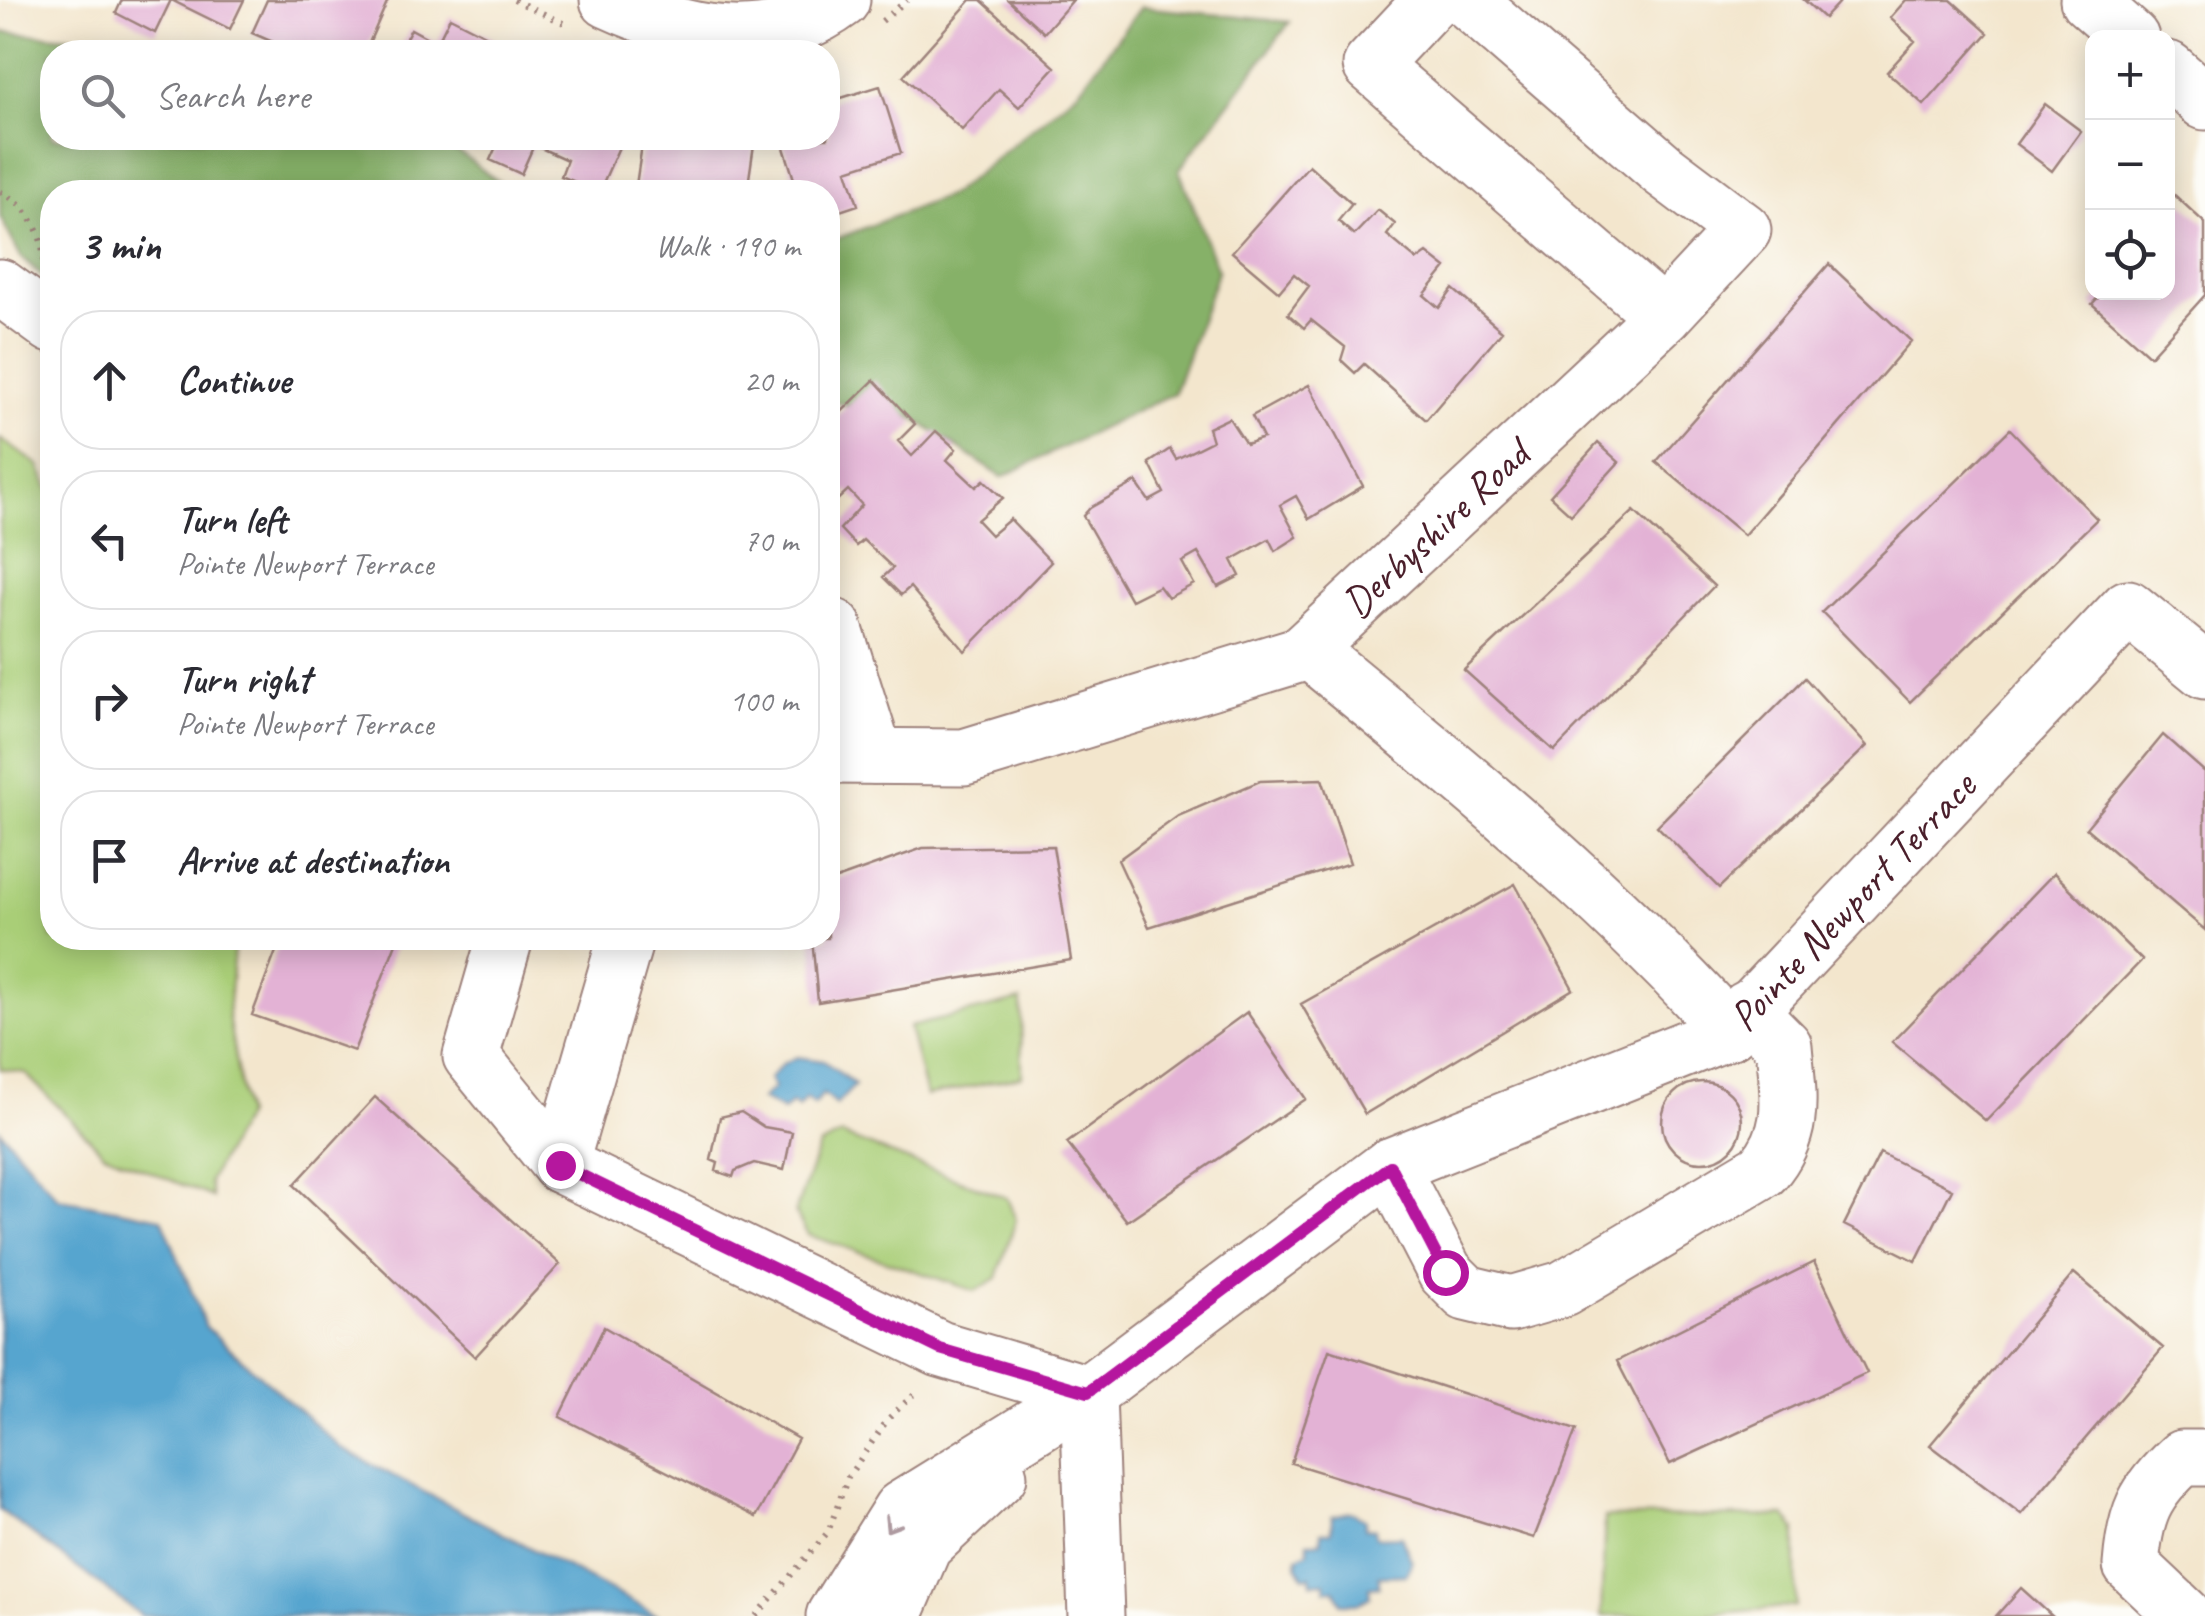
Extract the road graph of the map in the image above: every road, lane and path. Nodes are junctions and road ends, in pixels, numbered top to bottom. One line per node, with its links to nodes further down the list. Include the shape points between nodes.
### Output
1 (608, 0): 2 (street, via 714,37 776,32)
2 (842, 0)
3 (1432, 0): 13 (street, via 1371,65)
4 (1467, 0): 13 (street, Derbyshire Road, via 1743,230)
5 (2088, 0): 6 (street)
6 (2122, 30)
7 (2175, 76): 8 (street)
8 (2205, 102)
9 (0, 192): 10 (path, via 29,214)
10 (40, 240)
11 (40, 283): 12 (path)
12 (27, 307)
13 (1662, 316): 14 (street, Derbyshire Road)
14 (1306, 649): 17 (street, Derbyshire Road, via 964,757); 20 (street, via 1534,835)
15 (2205, 670): 20 (street, Pointe Newport Terrace, via 2128,608)
16 (840, 673): 17 (street)
17 (851, 756)
18 (502, 950): 21 (street, via 471,1056)
19 (623, 950): 21 (street)
20 (1739, 1020): 22 (street, Pointe Newport Terrace); 22 (street, via 1784,1046 1788,1112 1782,1148 1763,1170 1563,1290 1510,1304 1466,1292 1445,1272)
21 (560, 1165): 23 (street)
22 (1390, 1166): 24 (street, Pointe Newport Terrace)
23 (940, 1349): 24 (street); 26 (path, via 915,1396 888,1419 848,1477 828,1532)
24 (1088, 1392): 27 (street, one-way to 27, via 902,1508); 28 (street, via 924,1546); 29 (street)
25 (2205, 1458): 30 (street, via 2182,1458 2134,1520 2131,1565)
26 (756, 1616)
27 (834, 1616)
28 (894, 1616)
29 (1096, 1616)
30 (2186, 1616)

